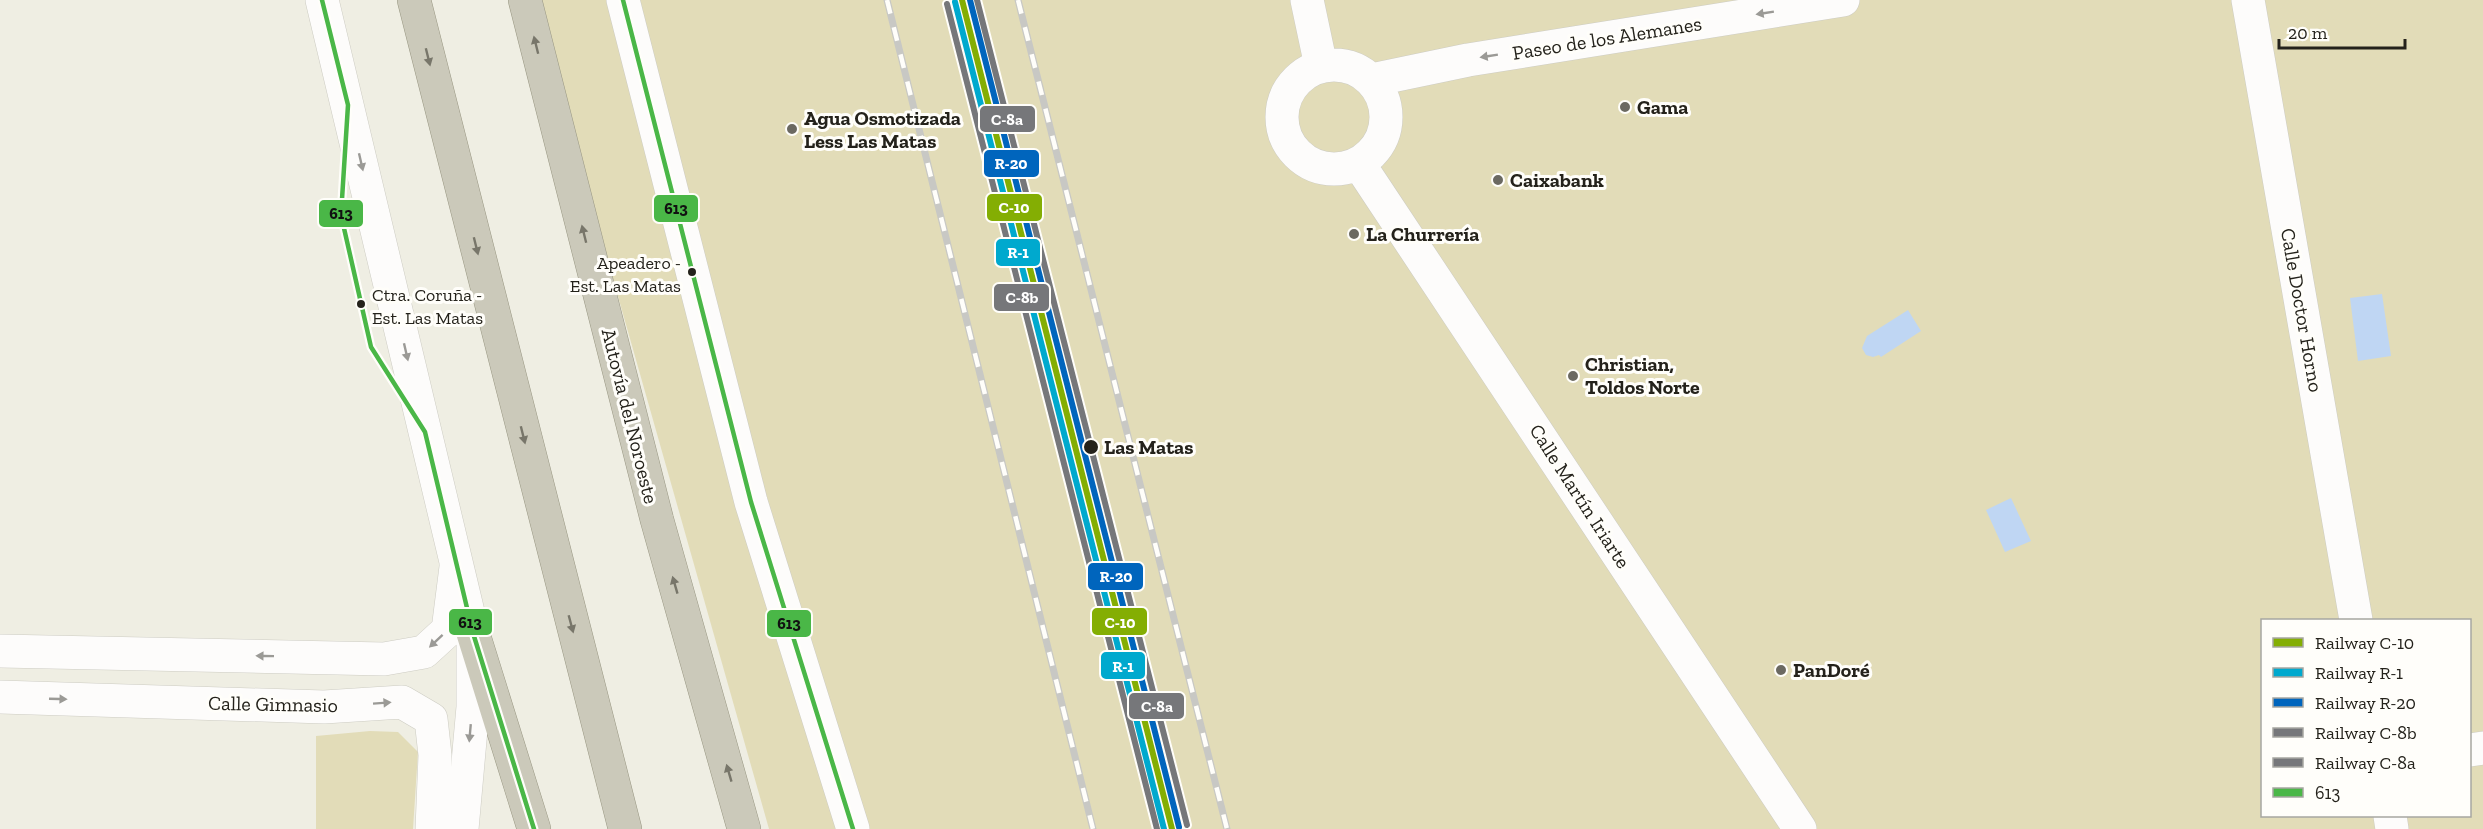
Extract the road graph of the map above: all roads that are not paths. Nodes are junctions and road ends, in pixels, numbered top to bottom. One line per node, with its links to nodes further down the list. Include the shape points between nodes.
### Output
1 (322, 0): 11 (street, one-way to 11)
2 (414, 0): 19 (highway, one-way to 19)
3 (525, 0): 20 (highway, Autovía del Noroeste, one-way to 3, via 657,520)
4 (623, 0): 21 (street, via 751,502)
5 (1307, 0): 8 (street)
6 (1843, 0): 9 (street, Paseo de los Alemanes, one-way to 9, via 1468,60)
7 (2248, 0): 12 (street, Calle Doctor Horno)
8 (1321, 66): 9 (street, via 1348,66); 10 (street, via 1303,74 1289,88 1282,107 1282,126 1289,145 1320,168 1340,169)
9 (1372, 80): 10 (street, via 1386,104 1386,125 1379,145)
10 (1359, 164): 22 (street, Calle Martín Iriarte)
11 (456, 567): 13 (street); 14 (street, one-way to 14, via 448,630 424,652 384,658)
12 (2356, 619)
13 (473, 633): 17 (street, one-way to 17, via 473,707); 18 (highway)
14 (0, 651)
15 (0, 697): 16 (street, Calle Gimnasio, one-way to 16, via 324,707 402,702 431,718 435,755)
16 (432, 829)
17 (462, 829)
18 (534, 829)
19 (625, 829)
20 (744, 829)
21 (853, 829)
22 (1800, 829)

